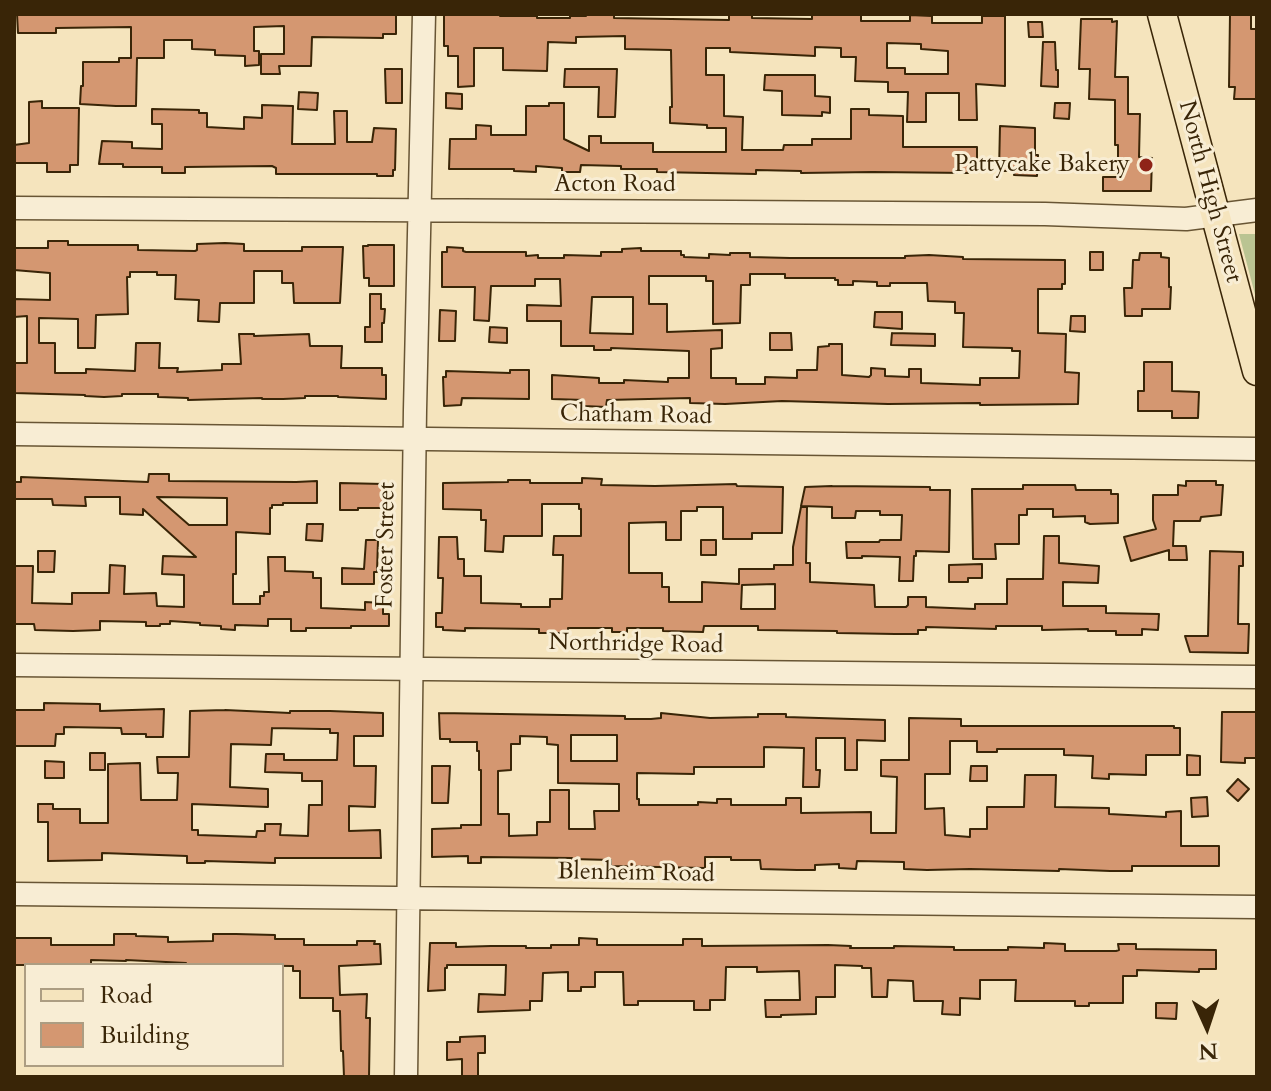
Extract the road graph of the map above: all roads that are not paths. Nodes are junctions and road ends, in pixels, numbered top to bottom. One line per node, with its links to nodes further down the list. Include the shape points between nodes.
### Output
1 (424, 14): 4 (street, Foster Street)
2 (1162, 14): 6 (main road, North High Street)
3 (14, 208): 4 (street, Acton Road)
4 (419, 210): 6 (street, Acton Road); 9 (street, Foster Street)
5 (1257, 210): 6 (street, Acton Road)
6 (1216, 216): 7 (main road, North High Street)
7 (1257, 371)
8 (14, 434): 9 (street, Chatham Road)
9 (415, 439): 10 (street, Chatham Road); 12 (street, Foster Street)
10 (1257, 449)
11 (14, 665): 12 (street, Northridge Road)
12 (411, 668): 13 (street, Northridge Road); 15 (street, Foster Street)
13 (1257, 677)
14 (14, 894): 15 (street, Blenheim Road)
15 (408, 898): 16 (street, Blenheim Road); 17 (street, Foster Street)
16 (1257, 907)
17 (406, 1077)

